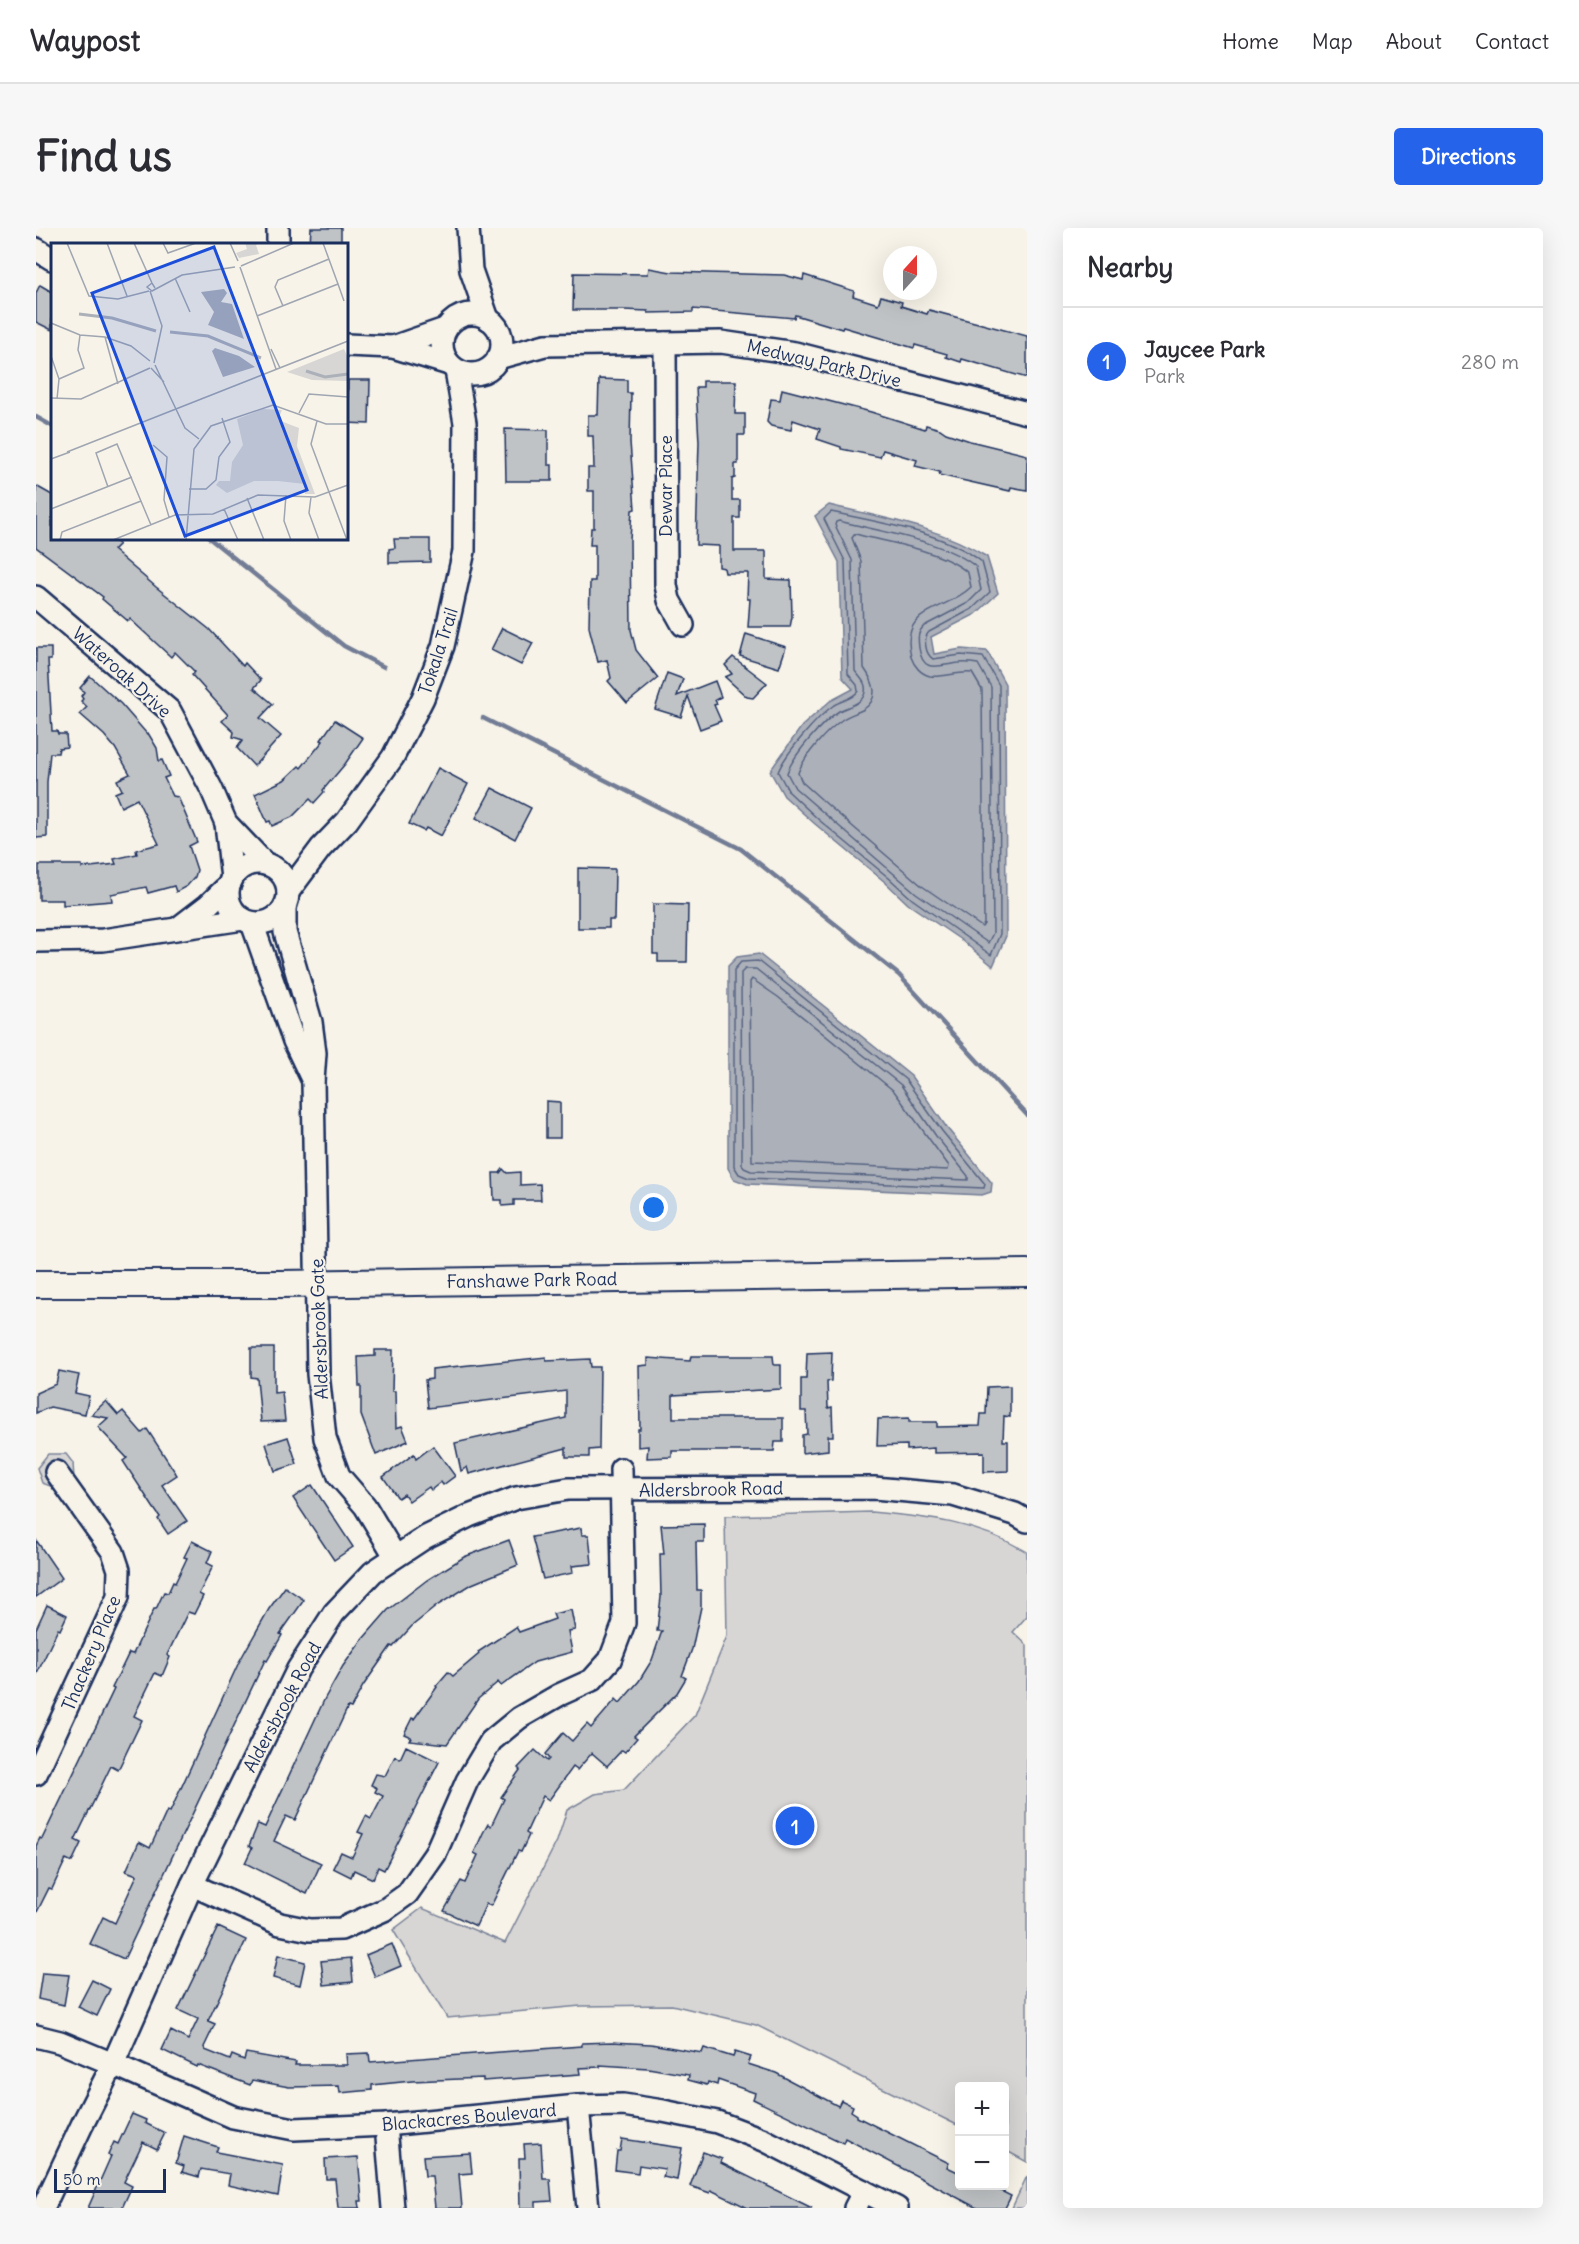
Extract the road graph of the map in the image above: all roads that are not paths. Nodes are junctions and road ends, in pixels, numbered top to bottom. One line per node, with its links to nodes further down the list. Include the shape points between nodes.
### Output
1 (468, 228): 4 (street)
2 (36, 249): 3 (street)
3 (51, 258)
4 (471, 270): 5 (street); 6 (street)
5 (452, 323): 6 (street, via 468,314 479,315); 10 (street); 12 (street, via 442,347)
6 (493, 325): 9 (street, Medway Park Drive); 11 (street, via 501,349)
7 (665, 343): 9 (street, Medway Park Drive); 13 (street, Medway Park Drive, via 721,342 775,349); 16 (street, Dewar Place, via 666,585 669,600)
8 (348, 345): 10 (street)
9 (545, 345): 11 (street, Medway Park Drive)
10 (393, 347): 12 (street)
11 (491, 365): 12 (street, via 465,373); 14 (street, Tokala Trail)
12 (453, 367): 14 (street, Tokala Trail)
13 (1027, 413)
14 (465, 423): 18 (street, Tokala Trail, via 464,551 443,646 423,699 393,757 347,821)
15 (36, 597): 17 (street, Wateroak Drive, via 170,711)
16 (683, 625)
17 (226, 823): 19 (street, Wateroak Drive); 20 (street, Wateroak Drive)
18 (321, 848): 19 (street, Tokala Trail); 21 (street, Tokala Trail)
19 (267, 865): 20 (street, via 249,865); 21 (street, via 283,877)
20 (231, 881): 22 (street, via 230,904 235,913); 23 (street)
21 (286, 899): 22 (street, via 280,914 272,920); 25 (street, Aldersbrook Gate, via 285,932 311,1022)
22 (248, 921): 23 (street); 25 (street, Aldersbrook Gate, via 294,1041)
23 (177, 929): 24 (street, via 103,940)
24 (36, 941)
25 (314, 1081): 27 (street, Aldersbrook Gate)
26 (1027, 1273): 27 (main road, Fanshawe Park Road)
27 (317, 1283): 28 (main road, Fanshawe Park Road); 32 (street, Aldersbrook Gate, via 318,1374 325,1438 339,1476 364,1506)
28 (36, 1284)
29 (56, 1472): 33 (street, Thackery Place, via 113,1552 119,1570 118,1597)
30 (621, 1480): 31 (street, Aldersbrook Road, via 874,1488 953,1495); 32 (street, Aldersbrook Road, via 516,1498 426,1536); 34 (street, via 624,1623 610,1660 592,1680 519,1718 491,1741 467,1781 435,1854 407,1894 386,1909 341,1929 310,1930 279,1924)
31 (1027, 1521)
32 (395, 1556): 34 (street, Aldersbrook Road, via 373,1572 334,1613 298,1669)
33 (36, 1774)
34 (192, 1885): 36 (street, Aldersbrook Road)
35 (36, 2036): 36 (street, Blackacres Boulevard)
36 (113, 2064): 38 (street, Blackacres Boulevard, via 233,2117 294,2129); 40 (street, Aldersbrook Road)
37 (578, 2106): 38 (street, Blackacres Boulevard); 39 (street, Blackacres Boulevard, via 623,2105 717,2122 764,2140); 42 (street)
38 (387, 2125): 41 (street)
39 (859, 2199): 43 (street, Blackacres Boulevard)
40 (42, 2208)
41 (393, 2208)
42 (588, 2208)
43 (897, 2208)

